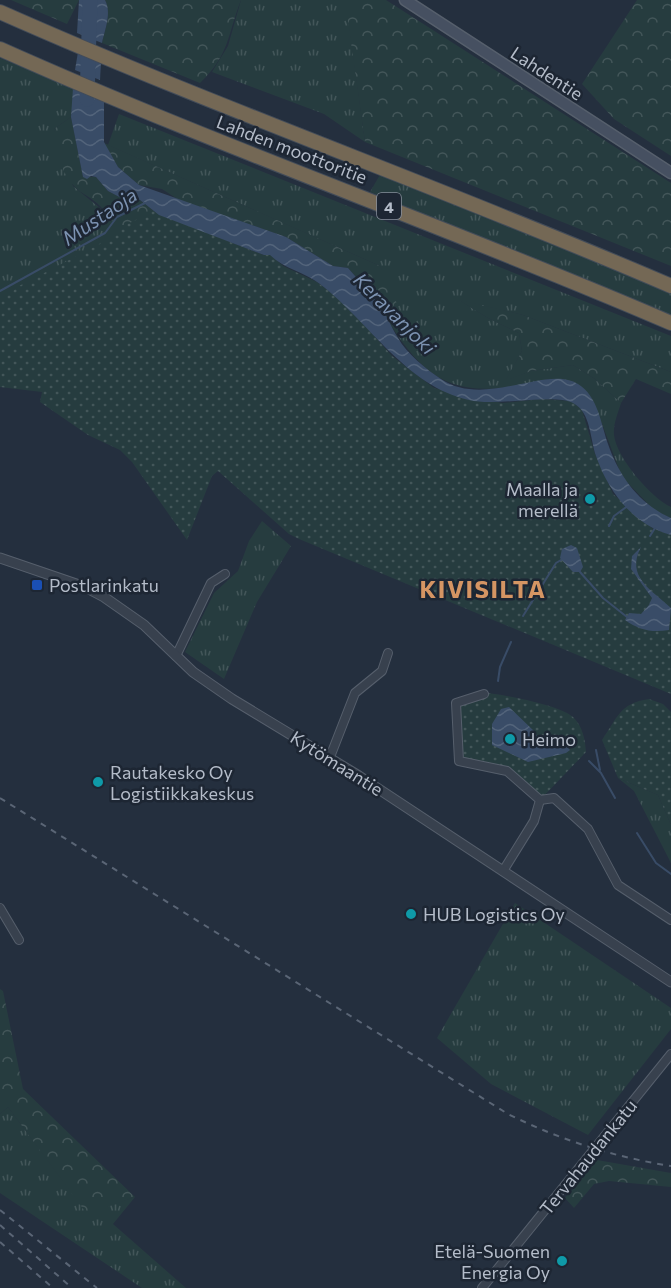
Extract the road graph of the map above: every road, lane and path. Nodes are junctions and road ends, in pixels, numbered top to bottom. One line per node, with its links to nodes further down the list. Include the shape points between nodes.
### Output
1 (405, 0): 4 (main road, Lahdentie)
2 (0, 12): 5 (highway, Lahden moottoritie / 4)
3 (0, 49): 6 (highway, Lahden moottoritie / 4)
4 (671, 173)
5 (671, 286)
6 (671, 323)
7 (0, 558): 10 (street, Kytömaantie, via 104,597 144,625)
8 (225, 574): 10 (street, via 211,583)
9 (388, 653): 12 (street, via 381,671 355,693)
10 (176, 656): 12 (street, Kytömaantie, via 232,699)
11 (484, 694): 13 (street, via 456,703 459,761 507,771)
12 (330, 757): 14 (street, Kytömaantie)
13 (540, 800): 14 (street, via 534,821); 16 (street, via 554,798 588,829 618,885)
14 (502, 871): 18 (street, Kytömaantie)
15 (0, 908): 17 (street)
16 (671, 920)
17 (19, 940)
18 (671, 982)
19 (671, 1054): 20 (street, Tervahaudankatu)
20 (482, 1288)

